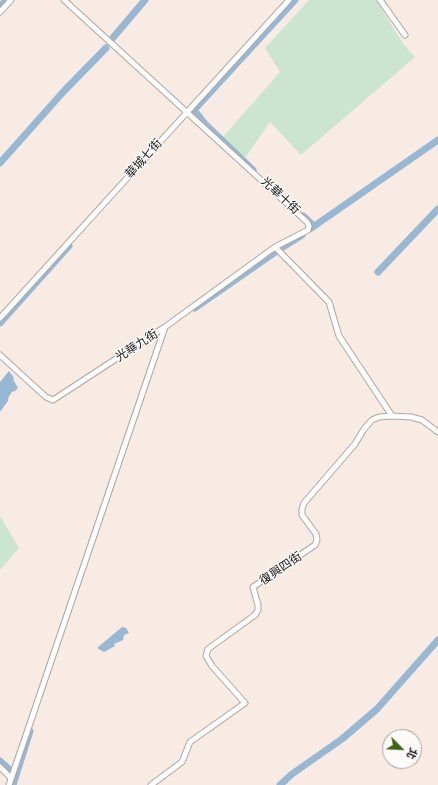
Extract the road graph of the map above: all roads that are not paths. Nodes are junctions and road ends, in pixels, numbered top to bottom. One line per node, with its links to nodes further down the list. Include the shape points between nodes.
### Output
1 (11, 0): 5 (street)
2 (64, 0): 7 (street, 光華十街)
3 (289, 0): 7 (street, 華城七街)
4 (380, 0): 6 (street)
5 (0, 12)
6 (405, 35)
7 (187, 111): 8 (street, 光華十街, via 307,222 308,230); 9 (street, 華城七街)
8 (275, 247): 10 (street, 光華九街); 12 (street, via 329,302 339,336)
9 (0, 318)
10 (165, 328): 11 (street, 光華九街, via 53,400 46,397); 15 (street)
11 (0, 355)
12 (392, 416): 13 (street, 復興四街, via 422,420); 17 (street, 復興四街, via 372,420 356,444 304,503 302,515 316,534 317,540 314,545 253,587 258,605 255,615 208,649 206,656 212,666 245,703 190,742 182,762)
13 (438, 432)
14 (0, 767): 15 (street)
15 (11, 778): 16 (street)
16 (9, 785)
17 (151, 785)

